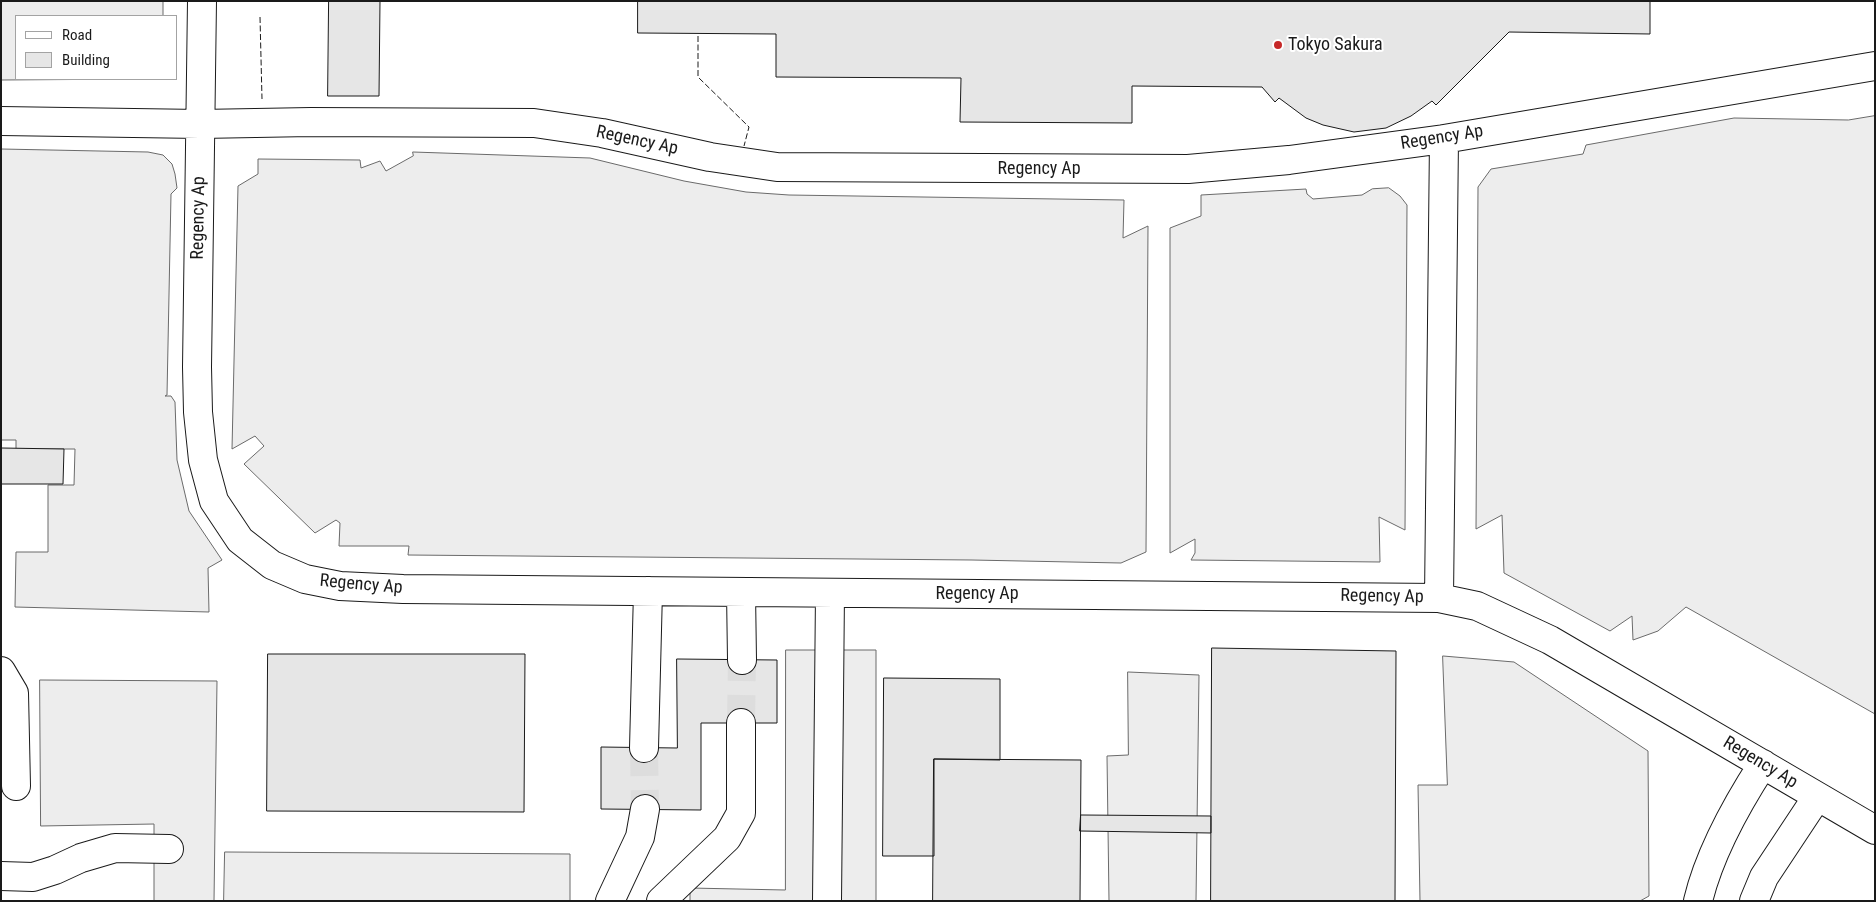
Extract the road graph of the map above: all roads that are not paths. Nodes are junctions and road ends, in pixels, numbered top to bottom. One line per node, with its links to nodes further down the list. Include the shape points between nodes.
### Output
1 (202, 1): 4 (street, Regency Ap)
2 (1875, 66): 5 (street, Regency Ap)
3 (1, 121): 4 (street, Regency Ap)
4 (200, 124): 5 (street, Regency Ap, via 534,123 777,167 853,168 1188,169); 6 (street, Regency Ap, via 198,412 203,460 214,501 240,540 272,565 305,579 340,586)
5 (1444, 139): 9 (street)
6 (648, 591): 7 (street, Regency Ap); 13 (street)
7 (741, 592): 8 (street, Regency Ap); 10 (street)
8 (830, 593): 9 (street, Regency Ap); 23 (street)
9 (1439, 598): 14 (street, Regency Ap, via 1477,606 1550,640)
10 (742, 660)
11 (1, 671): 15 (street, via 14,693)
12 (741, 723): 22 (street, via 741,813 727,838)
13 (644, 748)
14 (1763, 764): 16 (street, Regency Ap); 24 (street, via 1746,790 1704,876)
15 (16, 786)
16 (1817, 797): 18 (street, Regency Ap); 25 (street, via 1764,877)
17 (644, 809): 21 (street, via 640,837)
18 (1875, 830)
19 (169, 849): 20 (street, via 115,848 33,877)
20 (1, 876)
21 (610, 901)
22 (661, 901)
23 (828, 901)
24 (1698, 901)
25 (1754, 901)

